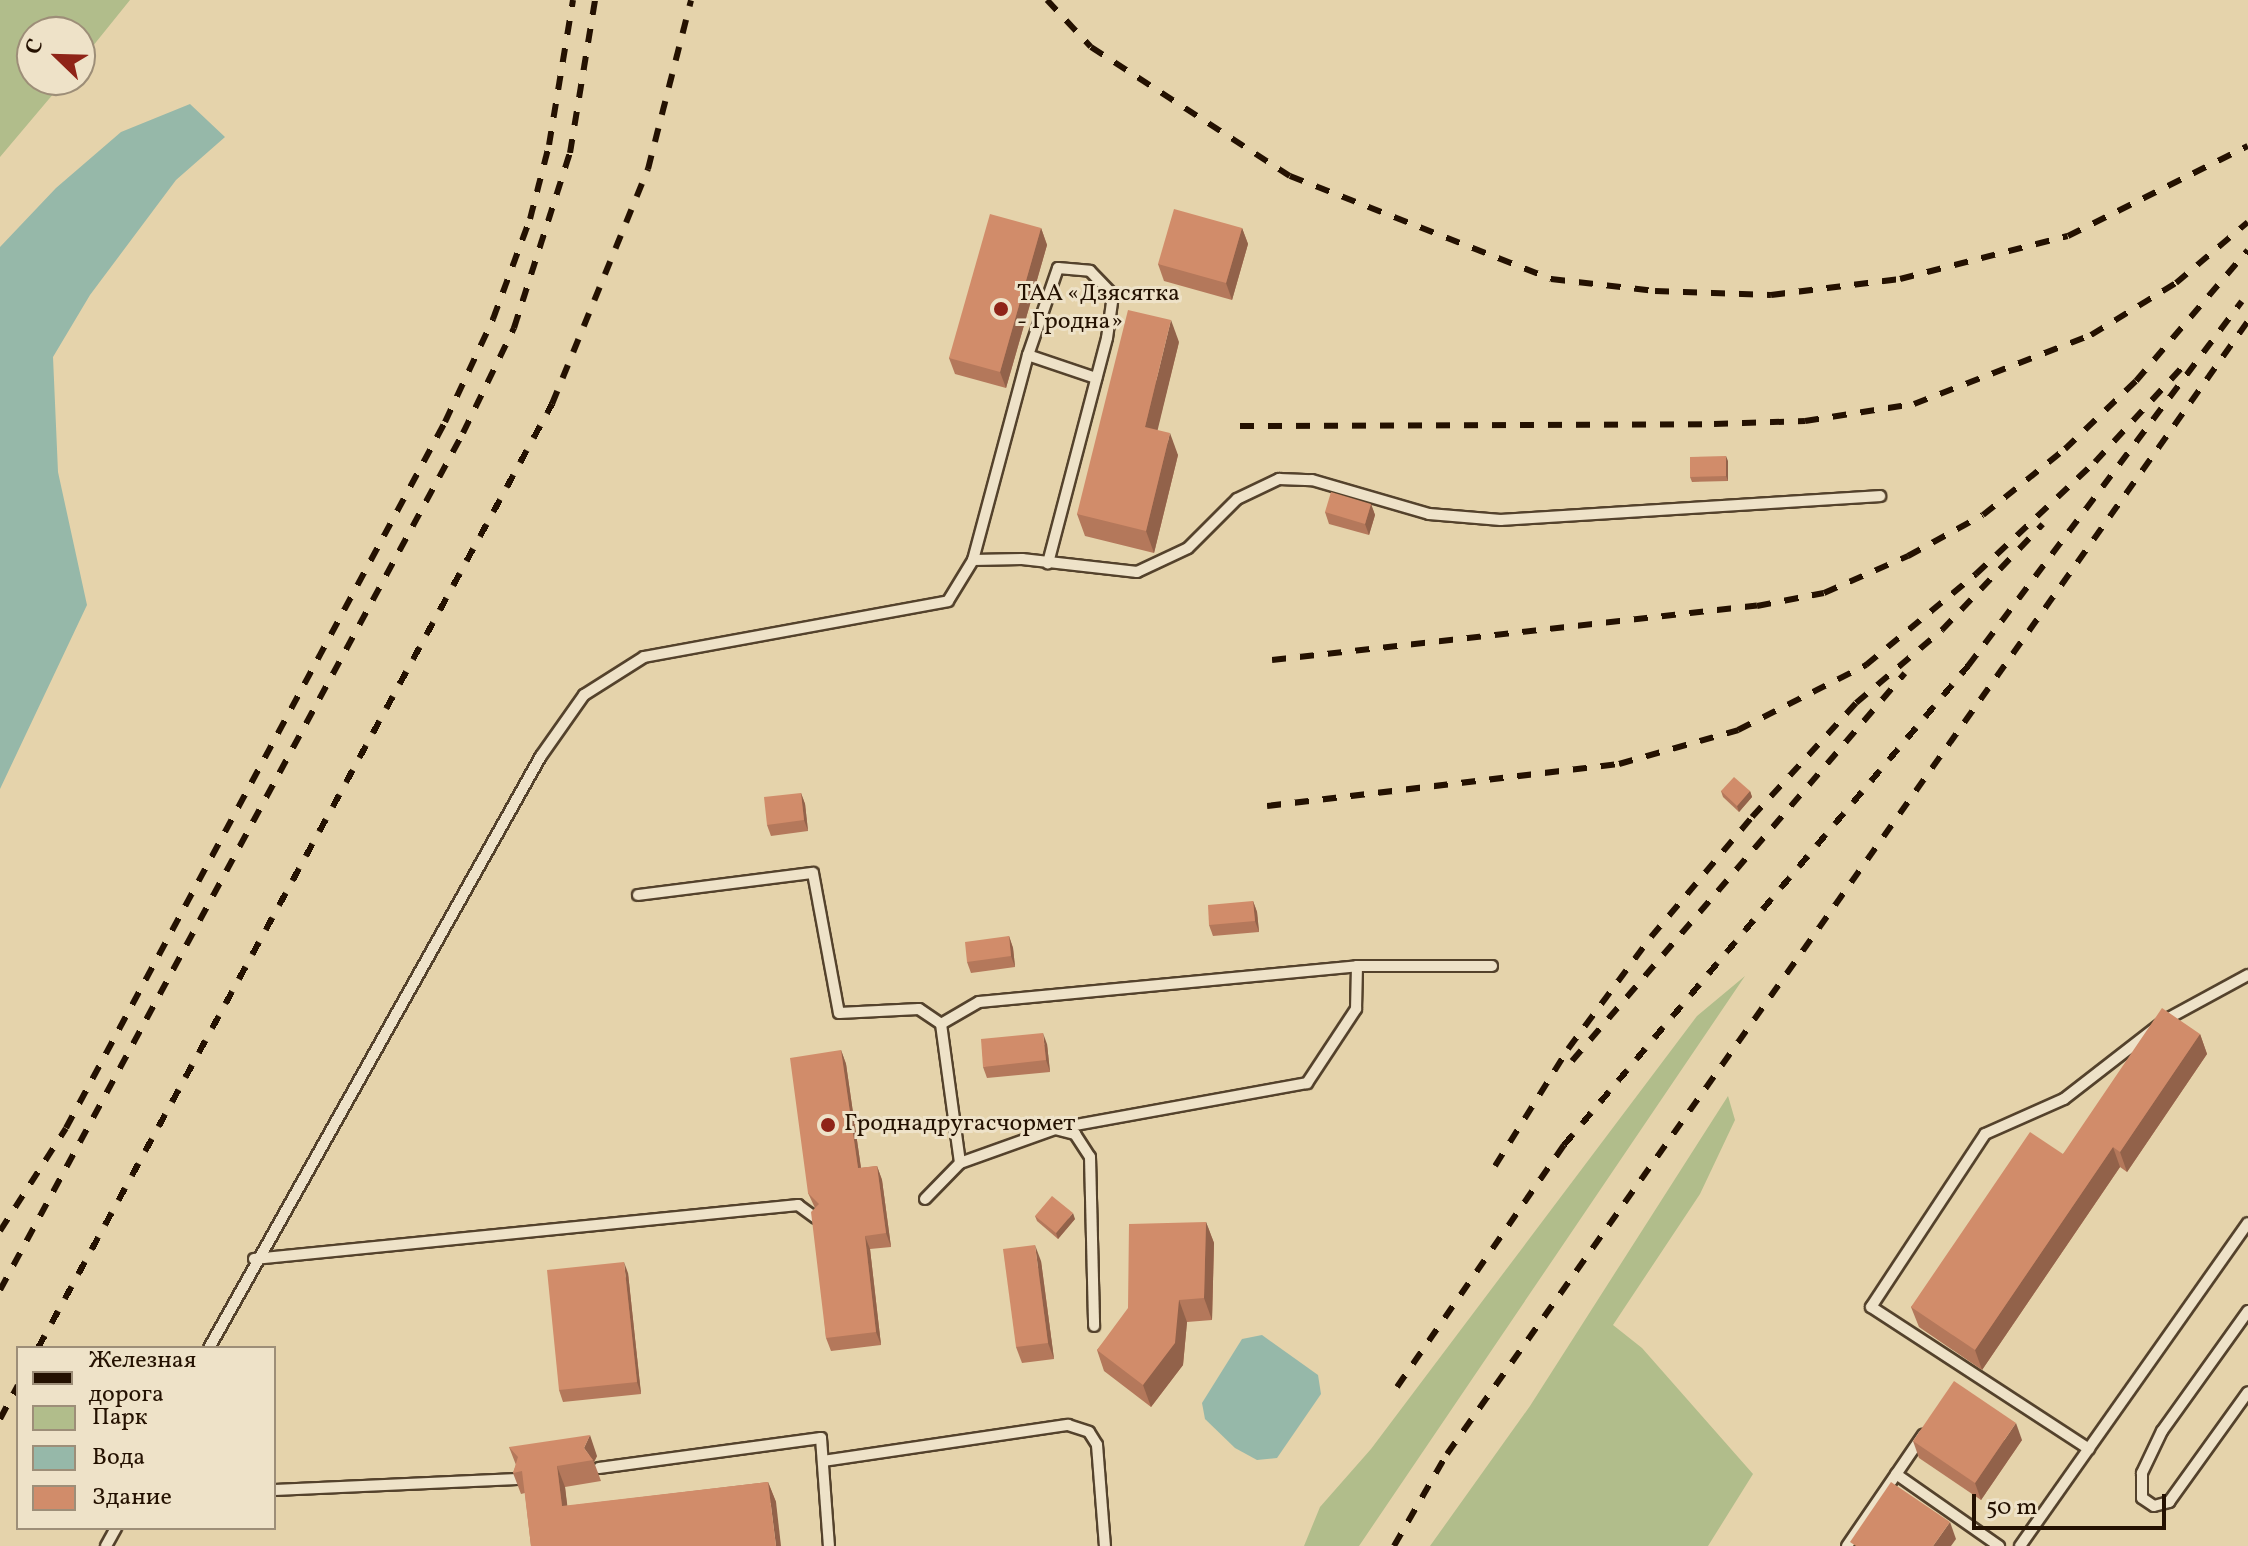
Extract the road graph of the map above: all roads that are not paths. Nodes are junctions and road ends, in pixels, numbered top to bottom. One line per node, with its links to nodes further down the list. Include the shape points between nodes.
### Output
1 (1028, 355): 2 (lane); 2 (lane, via 1058,268 1090,271 1113,295); 4 (lane)
2 (1096, 378): 5 (lane)
3 (1880, 496): 5 (lane, via 1501,520 1429,514 1312,480 1279,479 1237,499 1188,548 1137,572)
4 (973, 560): 5 (lane); 16 (lane, via 948,601 644,657 584,695 541,756)
5 (1048, 563)
6 (638, 895): 10 (lane, via 813,873 839,1013 919,1009)
7 (1357, 966): 8 (lane); 10 (lane, via 979,1002); 11 (lane, via 1356,1009 1307,1083)
8 (1492, 966)
9 (2248, 975): 20 (lane, via 2167,1019 2064,1099 1985,1134 1871,1307)
10 (941, 1024): 12 (lane)
11 (1055, 1129): 12 (lane); 18 (lane, via 1075,1134 1090,1157)
12 (960, 1163): 13 (lane)
13 (925, 1199)
14 (816, 1218): 16 (lane, via 798,1205)
15 (2248, 1223): 24 (lane)
16 (254, 1259): 19 (lane)
17 (2248, 1311): 22 (lane, via 2162,1431 2142,1473 2142,1498 2154,1506 2169,1502)
18 (1094, 1326)
19 (210, 1346)
20 (1967, 1369): 21 (lane); 24 (lane)
21 (1958, 1382)
22 (2248, 1392)
23 (1932, 1422): 27 (lane)
24 (2089, 1449): 34 (lane)
25 (823, 1461): 26 (lane, via 821,1438); 30 (lane); 31 (lane, via 1068,1425 1089,1432 1097,1445)
26 (599, 1468)
27 (1896, 1474): 32 (lane); 33 (lane)
28 (518, 1479): 29 (lane)
29 (276, 1490)
30 (829, 1546)
31 (1105, 1546)
32 (1847, 1546)
33 (1999, 1546)
34 (2020, 1546)

